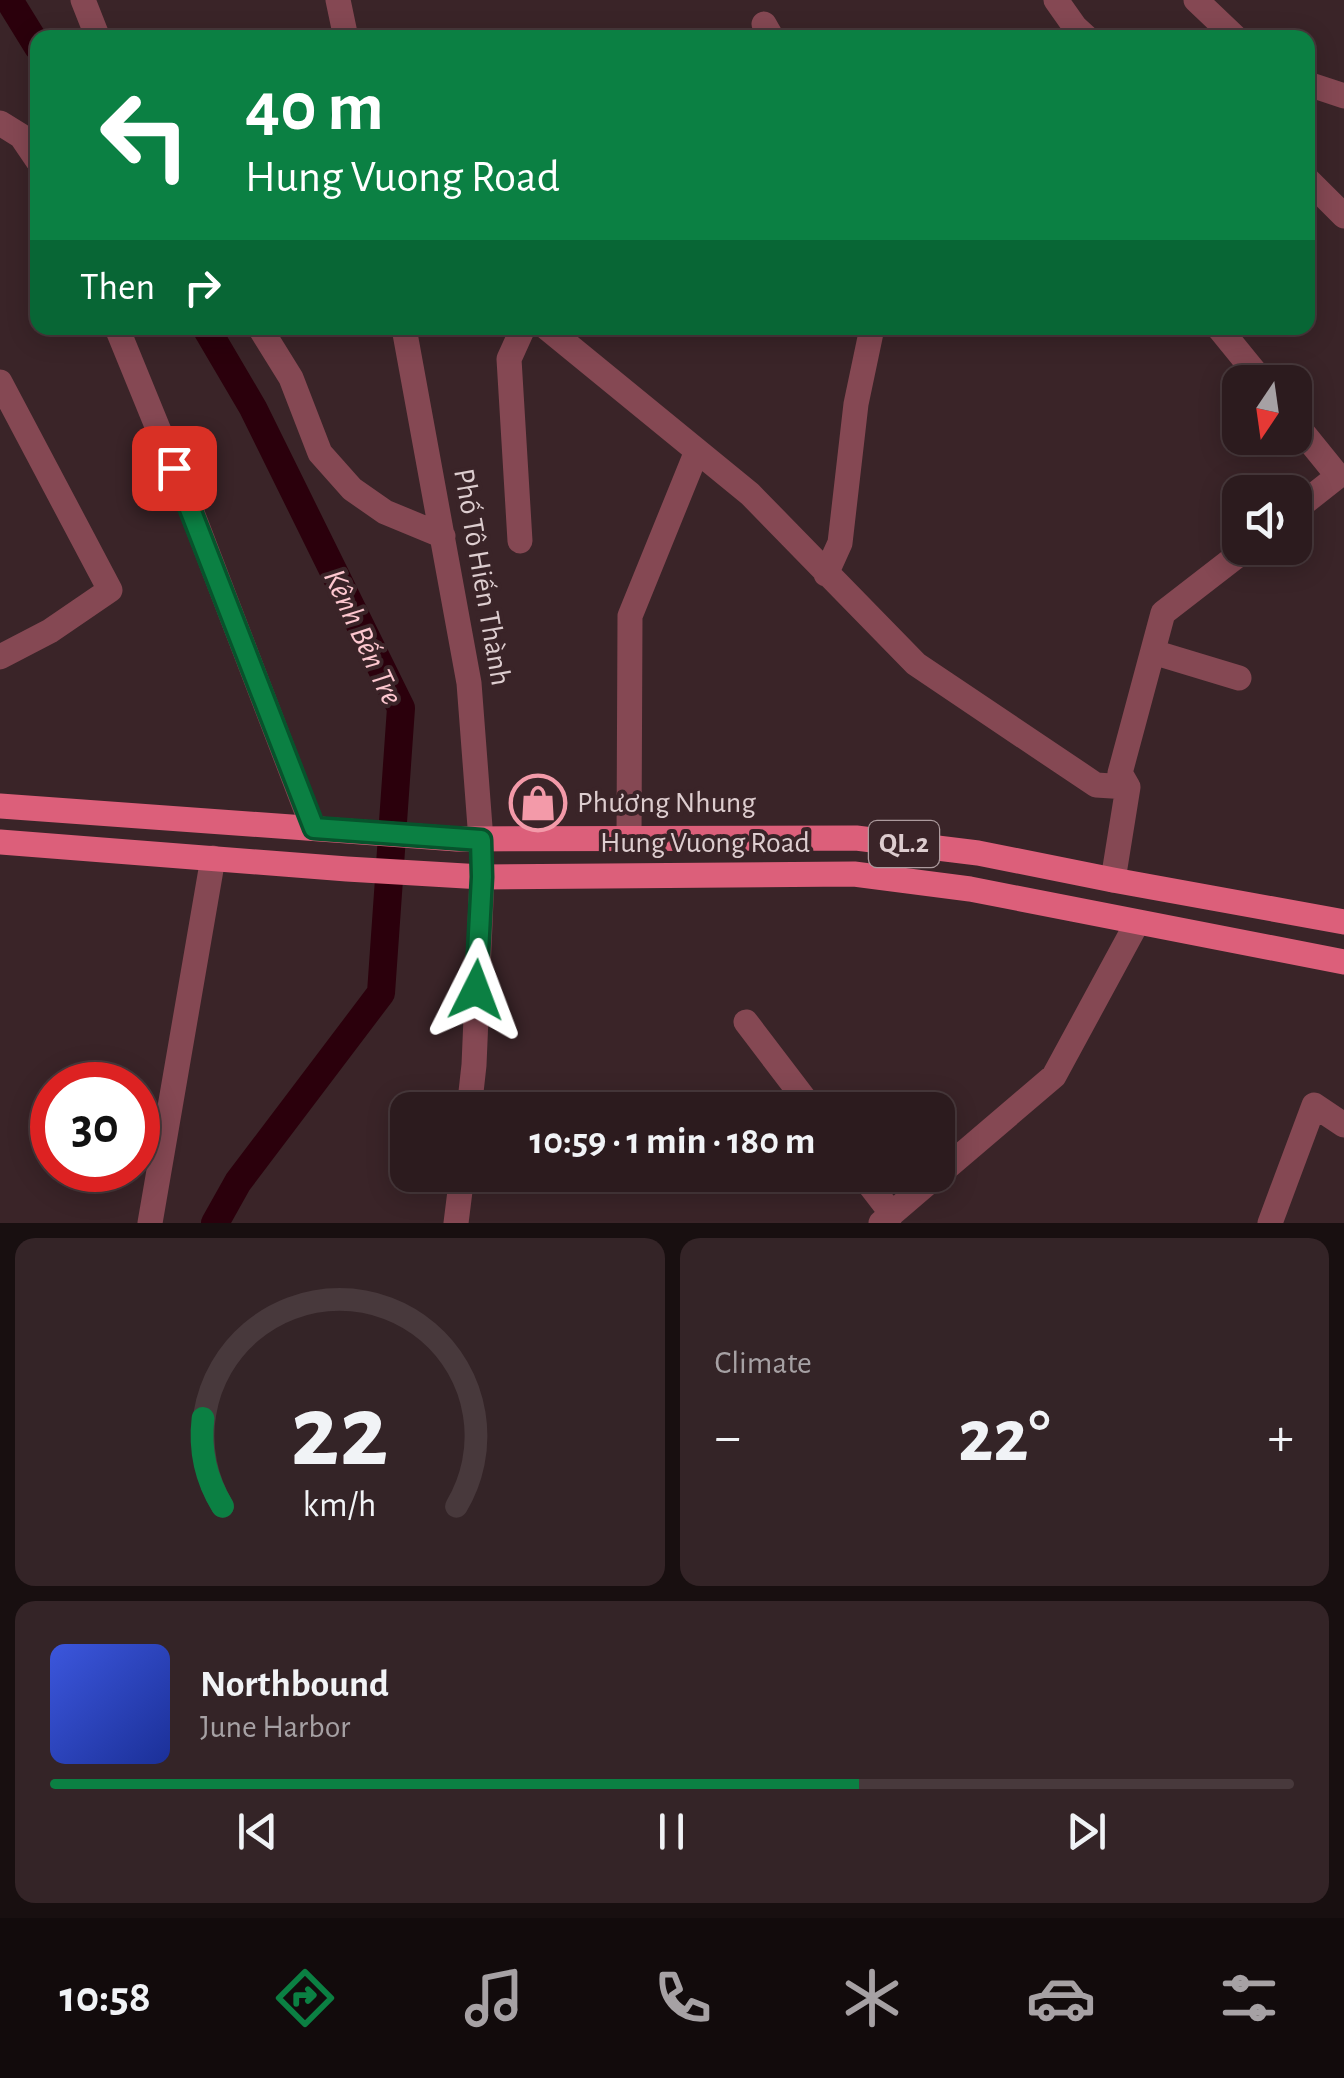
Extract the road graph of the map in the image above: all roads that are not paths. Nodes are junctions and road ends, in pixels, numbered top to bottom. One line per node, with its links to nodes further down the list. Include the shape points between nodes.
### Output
1 (84, 0): 5 (street)
2 (338, 0): 6 (street)
3 (1056, 0): 7 (street)
4 (1196, 0): 8 (street)
5 (95, 30)
6 (344, 30)
7 (1078, 30)
8 (1228, 30)
9 (1315, 86): 10 (street)
10 (1344, 96)
11 (0, 123): 12 (street)
12 (30, 149)
13 (1315, 187): 14 (street)
14 (1344, 216)
15 (120, 335): 37 (street)
16 (264, 335): 28 (street, via 292,378 320,454 352,490 385,512)
17 (405, 335): 28 (street, Phố Tô Hiến Thành)
18 (520, 335): 29 (street, via 509,359)
19 (556, 335): 25 (street)
20 (871, 335): 31 (street, via 840,543)
21 (1224, 335): 22 (street)
22 (1248, 365)
23 (0, 382): 33 (street, via 110,590)
24 (1312, 444): 26 (street)
25 (697, 450): 31 (street, via 750,494); 39 (street, via 630,616)
26 (1341, 479): 27 (street)
27 (1312, 499)
28 (443, 536): 38 (street, Phố Tô Hiến Thành, via 469,682)
29 (520, 540)
30 (1225, 565): 32 (street, via 1164,613)
31 (826, 574): 35 (street, via 916,664 1096,786)
32 (1153, 652): 34 (street); 35 (street, via 1120,772)
33 (0, 657)
34 (1239, 678)
35 (1128, 787): 43 (street)
36 (0, 806): 37 (main road, Hung Vuong Road / QL.2)
37 (314, 828): 38 (main road, Hung Vuong Road / QL.2)
38 (469, 840): 39 (main road, Hung Vuong Road / QL.2); 42 (main road)
39 (629, 840): 43 (main road, Hung Vuong Road / QL.2, via 856,838)
40 (0, 842): 41 (main road, Hung Vuong Road / QL.2)
41 (214, 858): 42 (main road, Hung Vuong Road / QL.2); 56 (street)
42 (472, 876): 44 (main road, Hung Vuong Road / QL.2, via 854,874 970,888); 48 (street)
43 (1113, 880): 45 (main road, Hung Vuong Road / QL.2)
44 (1138, 922): 46 (main road, Hung Vuong Road / QL.2); 51 (street, via 1054,1076)
45 (1344, 922)
46 (1344, 962)
47 (746, 1022): 49 (street)
48 (471, 1092)
49 (799, 1092)
50 (1344, 1125): 58 (street, via 1314,1105)
51 (955, 1160)
52 (460, 1192): 57 (street)
53 (871, 1192): 55 (street)
54 (917, 1192): 55 (street)
55 (886, 1218)
56 (150, 1223)
57 (456, 1223)
58 (1270, 1223)

